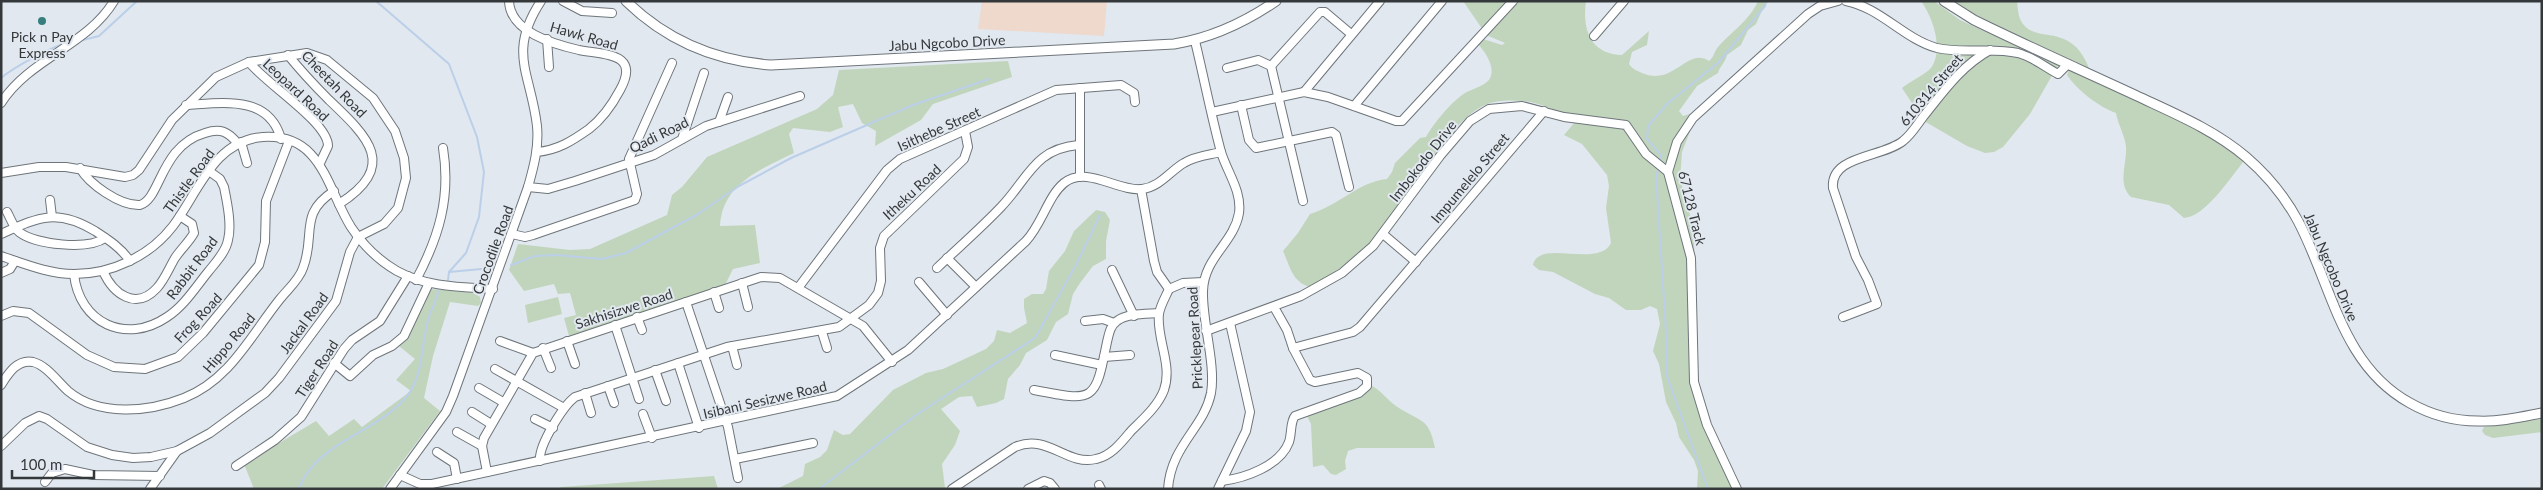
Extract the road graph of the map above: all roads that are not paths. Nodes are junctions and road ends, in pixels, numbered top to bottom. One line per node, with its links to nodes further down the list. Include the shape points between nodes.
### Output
1 (114, 1): 35 (street, via 93,27 31,70)
2 (509, 1): 15 (street, Hawk Road, via 511,16)
3 (541, 1): 15 (street, Crocodile Road)
4 (563, 1): 14 (street, via 582,11)
5 (626, 1): 19 (main road, Jabu Ngcobo Drive, via 653,24 683,42 715,55 762,64 1153,46)
6 (1276, 1): 19 (main road, Jabu Ngcobo Drive, via 1243,22)
7 (1380, 1): 16 (street)
8 (1442, 1): 38 (street)
9 (1513, 1): 38 (street, via 1402,121)
10 (1624, 1): 17 (street)
11 (1838, 1): 56 (street, 67128 Track, via 1814,9 1702,108 1677,142)
12 (1944, 1): 24 (main road, Jabu Ngcobo Drive, via 1974,20)
13 (1848, 2): 20 (street, 610314 Street, via 1883,17 1938,48)
14 (612, 13)
15 (526, 29): 18 (street, Hawk Road); 49 (street, Crocodile Road, via 522,54 536,116)
16 (1352, 34): 25 (street, via 1326,12 1320,12); 30 (street)
17 (1594, 36)
18 (547, 39): 26 (street); 49 (street, Hawk Road, via 575,49 617,57 624,64 626,75 611,105 592,127 561,147)
19 (1195, 41): 40 (street, Pricklepear Road)
20 (1990, 50): 24 (street, via 2024,55 2057,74 2062,73); 105 (street, 610314 Street, via 1963,68 1902,142 1842,166 1833,177 1833,188 1853,250 1876,304)
21 (288, 55): 22 (street); 65 (street, Cheetah Road, via 328,100 356,124 370,151 372,169 368,180); 73 (street, via 308,53 327,60 373,98 398,139 405,172 401,203 384,224)
22 (250, 62): 36 (street, via 216,77); 52 (street, Leopard Road, via 323,132 328,146)
23 (672, 63): 53 (street)
24 (2068, 64): 147 (main road, Jabu Ngcobo Drive, via 2205,128 2234,146 2263,173 2297,219 2351,345 2364,364 2389,389 2418,407 2461,420 2491,421)
25 (1271, 66): 27 (street, via 1258,60); 32 (street)
26 (548, 67)
27 (1227, 68)
28 (704, 73): 43 (street)
29 (1080, 88): 34 (street, Isithebe Street, via 1124,86 1134,93); 42 (street, Isithebe Street, via 1049,92); 47 (street)
30 (1304, 92): 32 (street); 38 (street)
31 (800, 96): 41 (street, Qadi Road)
32 (1278, 96): 37 (street); 45 (street)
33 (728, 97): 41 (street)
34 (1135, 102)
35 (1, 103)
36 (186, 105): 44 (street, via 220,101 251,108 273,121); 54 (street, via 133,175 125,177)
37 (1241, 105): 40 (street); 45 (street, via 1249,140 1254,147)
38 (1354, 106)
39 (1544, 111): 56 (street, Imbokodo Drive, via 1564,117 1626,125 1646,154); 72 (street, Imbokodo Drive, via 1534,107 1508,106 1478,114 1440,156); 79 (street, Impumelelo Street)
40 (1212, 112): 50 (street, Pricklepear Road)
41 (720, 122): 43 (street, Qadi Road)
42 (965, 131): 92 (street, Isithebe Street, via 895,162); 106 (street, Itheku Road, via 968,147 964,159 884,236 879,254 881,281 878,293)
43 (682, 139): 53 (street, Qadi Road)
44 (285, 140): 46 (street, Thistle Road, via 265,137); 52 (street, via 304,148); 102 (street, Frog Road, via 266,201 265,242 259,266 203,333 178,356 145,369 114,367 87,355 29,313 14,311)
45 (1289, 141): 60 (street, via 1332,132 1338,141); 64 (street)
46 (240, 143): 51 (street); 54 (street, via 228,132 219,130 187,140 169,159 151,198 140,205 128,203 94,186); 55 (street, Thistle Road, via 222,155)
47 (1078, 145): 58 (street); 76 (street, via 1059,148 1036,162 1002,206)
48 (443, 148): 86 (street, via 444,210 436,239)
49 (537, 152): 59 (street, Crocodile Road)
50 (1221, 152): 61 (street, via 1188,160 1157,184); 88 (street, Pricklepear Road, via 1238,195 1239,211 1235,227 1215,254)
51 (247, 163)
52 (320, 163): 62 (street)
53 (628, 164): 59 (street, Qadi Road, via 552,189); 71 (street, via 637,194 633,202 533,235)
54 (80, 168): 57 (street, via 48,166)
55 (209, 171): 67 (street, Thistle Road); 84 (street, Rabbit Road, via 220,179 224,187 228,240 215,262 173,313 138,329 107,325 81,302)
56 (1668, 172): 177 (street, 67128 Track, via 1691,258 1694,382 1707,425)
57 (1, 173)
58 (1080, 177): 61 (street); 91 (street, Isibani Sesizwe Road, via 1060,186 1033,234)
59 (528, 186): 71 (street, Crocodile Road)
60 (1349, 187)
61 (1141, 189): 94 (street, via 1157,272)
62 (334, 191): 65 (street); 135 (street, Hippo Road, via 319,202 313,212 307,258 298,279 230,366 206,388 155,407 136,410 112,408 75,396 40,366 28,362 16,366)
63 (50, 200): 68 (street)
64 (1303, 202)
65 (340, 204): 73 (street)
66 (7, 212): 69 (street)
67 (180, 216): 78 (street, Thistle Road, via 157,243); 82 (street, via 192,224 194,233 151,294 123,296 111,286)
68 (52, 217): 69 (street); 74 (street, via 75,220)
69 (15, 228): 70 (street); 74 (street, via 31,238 71,245)
70 (1, 234)
71 (512, 234): 93 (street, Crocodile Road)
72 (1383, 234): 79 (street); 98 (street, Imbokodo Drive, via 1342,273 1316,289)
73 (358, 237): 85 (street, via 380,259); 159 (street, Jackal Road, via 350,252 336,301 274,385 218,428)
74 (105, 238): 78 (street)
75 (1, 256): 77 (street, Thistle Road)
76 (948, 258): 80 (street); 91 (street)
77 (15, 261): 83 (street); 84 (street, Thistle Road, via 44,270)
78 (130, 261): 82 (street, Thistle Road)
79 (1416, 262): 119 (street, Impumelelo Street, via 1357,330)
80 (936, 268)
81 (1112, 270): 103 (street)
82 (104, 271): 84 (street, Thistle Road)
83 (1, 274)
84 (74, 274)
85 (408, 276): 86 (street); 126 (street, Tiger Road, via 380,321 352,340)
86 (416, 280): 89 (street)
87 (919, 282): 101 (street)
88 (1203, 282): 94 (street, via 1184,283); 112 (street, Pricklepear Road)
89 (429, 283): 93 (street); 126 (street, via 407,331 392,346 373,355 350,376)
90 (742, 283): 92 (street, Sakhisizwe Road, via 773,276); 95 (street, Sakhisizwe Road); 97 (street)
91 (976, 287): 101 (street, Isibani Sesizwe Road)
92 (798, 288): 106 (street, Sakhisizwe Road)
93 (493, 289): 165 (street, Crocodile Road, via 446,412)
94 (1169, 289): 100 (street)
95 (714, 292): 96 (street, Sakhisizwe Road); 99 (street)
96 (686, 302): 104 (street, Sakhisizwe Road); 121 (street)
97 (748, 307)
98 (1274, 307): 109 (street, Imbokodo Drive); 119 (street)
99 (719, 308)
100 (1159, 313): 103 (street); 173 (street, via 1165,388 1156,404 1110,453 1098,459 1085,460 1047,445 1025,443)
101 (947, 315): 125 (street, Isibani Sesizwe Road)
102 (1, 316)
103 (1134, 316): 108 (street)
104 (638, 317): 110 (street, Sakhisizwe Road); 111 (street)
105 (1843, 317)
106 (851, 319): 113 (street, Itheku Road); 125 (street, Sakhisizwe Road, via 866,328)
107 (1084, 321): 108 (street, via 1103,319)
108 (1114, 323): 124 (street)
109 (1230, 323): 112 (street, Imbokodo Drive); 170 (street, via 1250,412 1246,431)
110 (615, 325): 114 (street, Sakhisizwe Road); 133 (street)
111 (642, 330)
112 (1206, 331): 176 (street, Pricklepear Road, via 1211,393 1204,412 1174,460)
113 (822, 332): 116 (street, Itheku Road); 118 (street)
114 (567, 340): 117 (street, Sakhisizwe Road); 128 (street)
115 (500, 341): 120 (street)
116 (732, 346): 121 (street, Itheku Road); 129 (street)
117 (543, 348): 120 (street, Sakhisizwe Road); 130 (street)
118 (827, 348)
119 (1293, 348): 170 (street, via 1312,381 1358,373 1367,378 1367,386 1359,393 1295,416 1288,444 1275,460)
120 (533, 353): 134 (street)
121 (704, 354): 127 (street, Itheku Road); 150 (street)
122 (1055, 354): 124 (street)
123 (1130, 355): 124 (street)
124 (1103, 361): 138 (street, via 1096,388 1085,397)
125 (892, 362): 150 (street, Isibani Sesizwe Road, via 837,396)
126 (334, 363): 163 (street, Tiger Road, via 301,417 275,440)
127 (678, 363): 132 (street, Itheku Road); 153 (street)
128 (575, 364)
129 (737, 365)
130 (550, 368)
131 (495, 369): 134 (street)
132 (655, 370): 133 (street, Itheku Road); 141 (street)
133 (632, 378): 136 (street, Itheku Road); 140 (street)
134 (516, 380): 142 (street); 144 (street)
135 (1, 385)
136 (608, 386): 139 (street, Itheku Road); 143 (street)
137 (479, 388): 142 (street)
138 (1034, 390)
139 (584, 393): 144 (street, Itheku Road); 146 (street)
140 (639, 399)
141 (666, 401)
142 (503, 402): 151 (street)
143 (614, 403)
144 (564, 408): 152 (street, Itheku Road)
145 (472, 412): 151 (street)
146 (592, 413)
147 (2542, 413)
148 (643, 414): 155 (street)
149 (535, 419): 152 (street)
150 (725, 422): 153 (street, Isibani Sesizwe Road); 161 (street)
151 (491, 424): 158 (street)
152 (553, 428): 162 (street, Itheku Road, via 541,451)
153 (699, 428): 155 (street, Isibani Sesizwe Road)
154 (457, 432): 158 (street)
155 (652, 438): 162 (street, Isibani Sesizwe Road)
156 (813, 443): 161 (street)
157 (1, 446): 159 (street, Jackal Road, via 25,423 39,416 81,443 112,455 143,458)
158 (482, 446): 164 (street)
159 (177, 451): 166 (street)
160 (437, 452): 168 (street, via 454,463)
161 (735, 460): 167 (street)
162 (540, 461): 164 (street, Isibani Sesizwe Road)
163 (236, 466)
164 (487, 472): 168 (street, Isibani Sesizwe Road)
165 (400, 474): 168 (street, Isibani Sesizwe Road, via 426,484); 172 (street, Crocodile Road)
166 (160, 476): 169 (street, via 93,475 62,469 52,473); 171 (street)
167 (738, 478)
168 (457, 479)
169 (45, 482)
170 (1220, 485)
171 (150, 489)
172 (390, 489)
173 (952, 489)
174 (1028, 489): 175 (street, via 1044,481)
175 (1055, 489)
176 (1168, 489)
177 (1737, 489)

